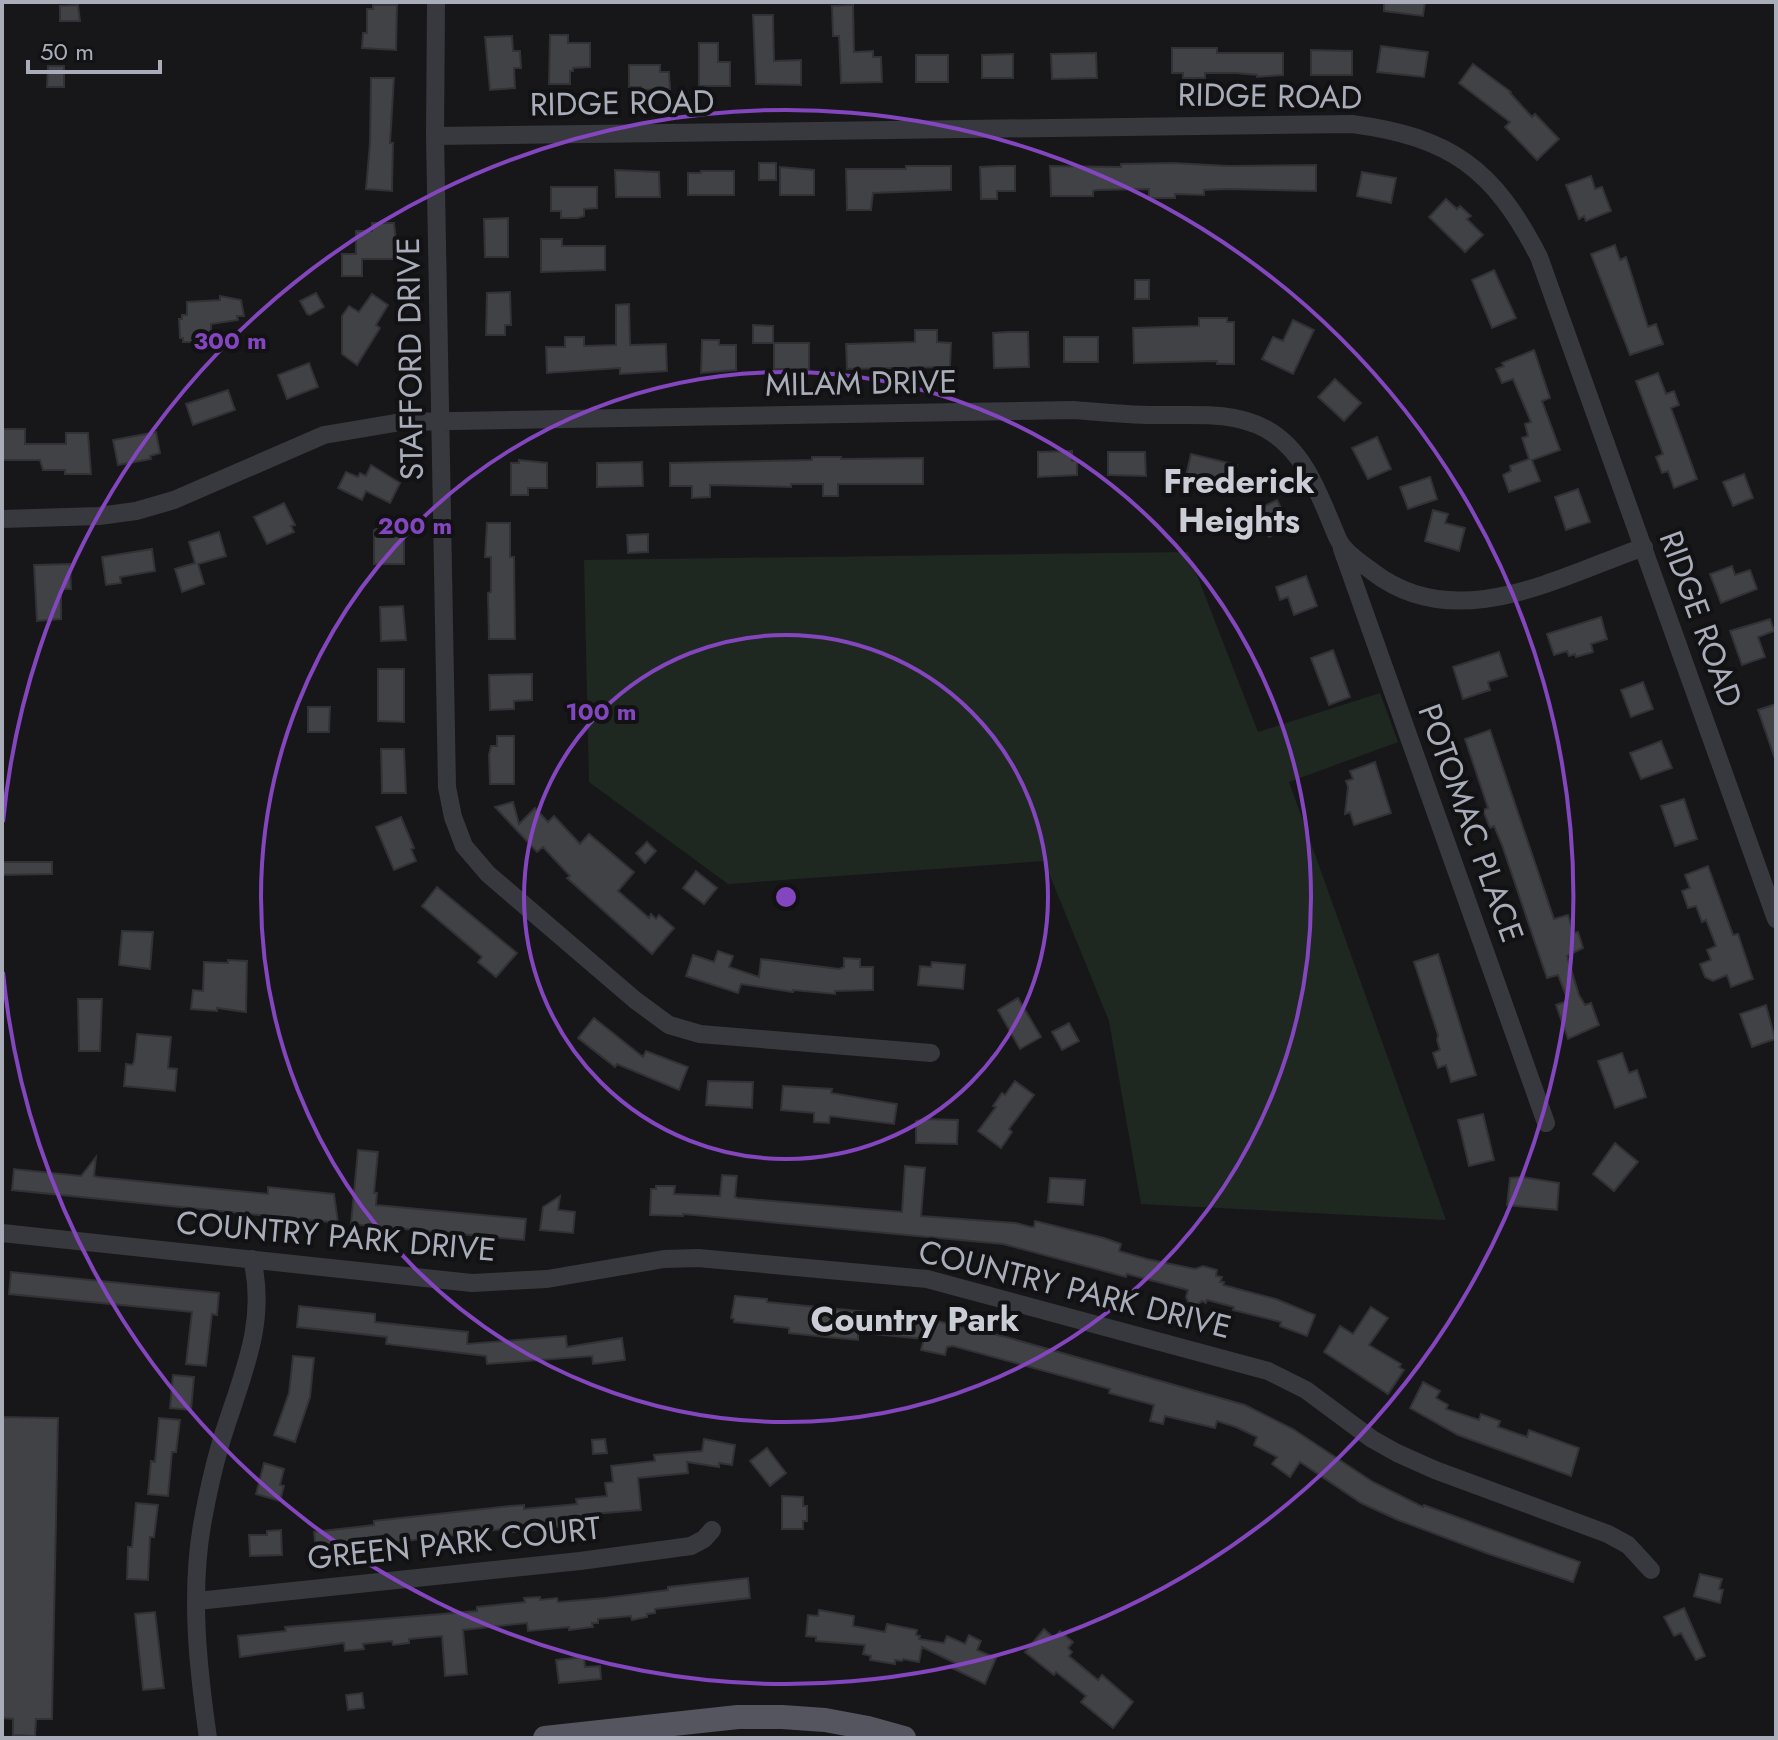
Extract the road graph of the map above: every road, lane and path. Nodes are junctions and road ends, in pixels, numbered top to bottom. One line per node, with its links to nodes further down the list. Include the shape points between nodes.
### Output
1 (436, 2): 2 (street, STAFFORD DRIVE)
2 (435, 136): 3 (street, STAFFORD DRIVE); 6 (street, RIDGE ROAD, via 1337,124 1413,136 1483,175 1524,228)
3 (442, 421): 4 (street, MILAM DRIVE, via 324,435 174,500 136,511); 5 (street, MILAM DRIVE, via 1073,410 1226,416 1267,430 1296,454); 8 (street, STAFFORD DRIVE, via 447,787 464,846 509,895 669,1025 700,1034)
4 (2, 519)
5 (1340, 543): 6 (street, MILAM DRIVE, via 1404,591 1458,602 1504,597); 9 (street, POTOMAC PLACE)
6 (1644, 547): 7 (street, RIDGE ROAD)
7 (1776, 919)
8 (931, 1053)
9 (1546, 1123)
10 (2, 1233): 11 (street, COUNTRY PARK DRIVE)
11 (252, 1259): 13 (street, COUNTRY PARK DRIVE, via 472,1283 547,1279 698,1258 946,1282 1268,1371 1306,1390 1397,1453 1608,1534 1628,1545); 14 (street, via 257,1322 212,1477)
12 (712, 1530): 14 (street, GREEN PARK COURT, via 691,1546)
13 (1651, 1570)
14 (197, 1601): 15 (street)
15 (208, 1738)
16 (545, 1738): 17 (main road, via 738,1717 854,1725)
17 (904, 1738)

